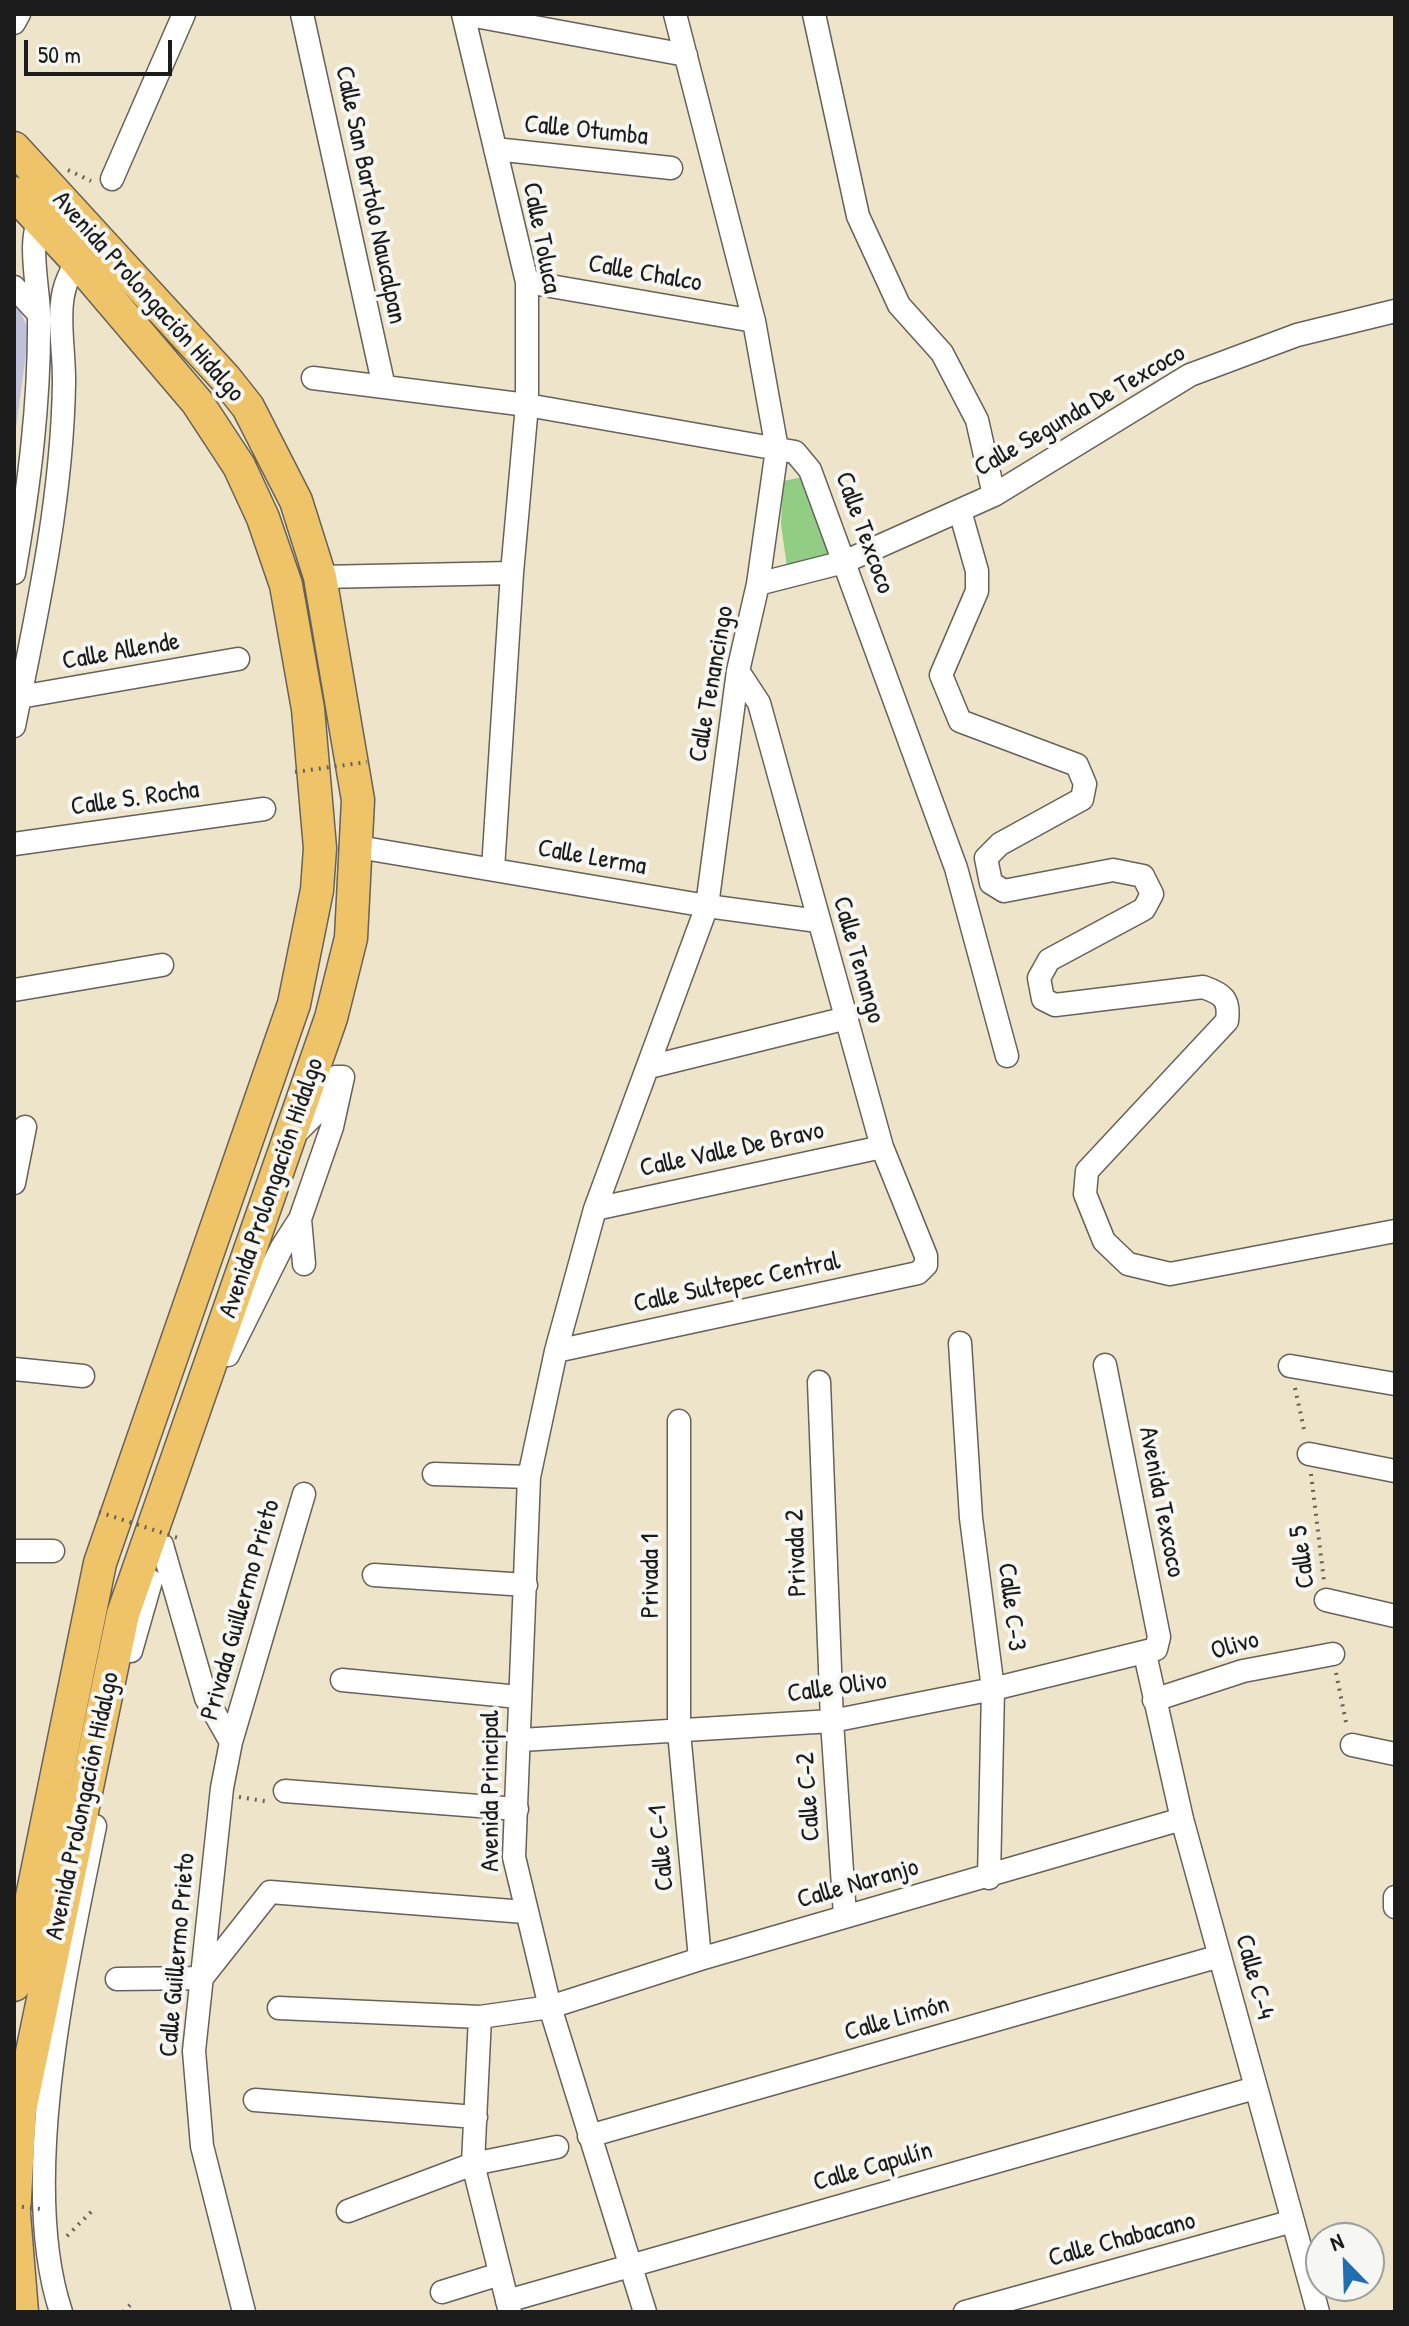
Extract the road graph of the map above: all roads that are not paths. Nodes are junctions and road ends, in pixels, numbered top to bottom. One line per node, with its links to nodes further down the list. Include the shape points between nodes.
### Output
1 (19, 14): 7 (street)
2 (184, 14): 12 (street)
3 (302, 14): 22 (street, Calle San Bartolo Naucalpan)
4 (464, 14): 8 (street); 10 (street, Calle Toluca)
5 (675, 14): 8 (street, Calle Tenancingo)
6 (814, 14): 25 (street, via 858,216 899,305 942,353 977,420)
7 (14, 23)
8 (686, 55): 20 (street, Calle Tenancingo)
9 (14, 148): 14 (highway, Avenida Prolongación Hidalgo)
10 (495, 149): 11 (street, Calle Otumba); 16 (street, Calle Toluca)
11 (671, 168)
12 (112, 179)
13 (14, 193): 14 (highway, Avenida Prolongación Hidalgo)
14 (49, 208): 15 (highway, Avenida Prolongación Hidalgo); 19 (street, via 35,248)
15 (88, 250): 30 (highway, Avenida Prolongación Hidalgo, via 188,336 248,407 296,501); 34 (street, via 63,285 60,460 50,540); 42 (highway, Avenida Prolongación Hidalgo, via 220,433 263,518 286,585 310,724 320,848)
16 (527, 282): 20 (street, Calle Chalco); 23 (street, Calle Toluca)
17 (14, 287): 19 (street)
18 (1395, 311): 25 (street, Calle Segunda De Texcoco, via 1297,335 1190,375)
19 (39, 314): 28 (street, via 32,468)
20 (754, 321): 24 (street, Calle Tenancingo)
21 (313, 378): 22 (street, Calle Texcoco)
22 (384, 387): 23 (street, Calle Texcoco)
23 (527, 405): 24 (street, Calle Texcoco); 29 (street, Calle Toluca)
24 (777, 449): 27 (street, Calle Texcoco, via 795,452 810,470); 31 (street, Calle Tenancingo)
25 (994, 495): 26 (street, Calle Segunda De Texcoco)
26 (960, 511): 27 (street, Calle Segunda De Texcoco); 55 (street, via 977,571 977,591 941,675 951,704 960,721 1077,765 1085,784 1082,799 1000,844 986,858 991,883 1004,891 1113,870 1143,876 1152,894 1144,909 1049,960 1039,978 1043,999 1055,1005 1203,987 1223,994 1229,1005 1227,1021 1087,1171 1085,1194 1104,1241 1128,1264 1170,1274)
27 (844, 562): 31 (street, Calle Segunda De Texcoco); 47 (street, Calle Texcoco, via 956,868)
28 (14, 573)
29 (512, 573): 30 (street); 39 (street, Calle Toluca)
30 (320, 577): 38 (highway, Avenida Prolongación Hidalgo, via 358,800)
31 (758, 584): 33 (street, Calle Tenancingo)
32 (238, 659): 34 (street, Calle Allende)
33 (738, 671): 40 (street, Calle Tenancingo); 41 (street, Calle Tenango, via 759,703)
34 (17, 698): 35 (street)
35 (14, 726)
36 (264, 809): 37 (street, Calle S. Rocha)
37 (14, 844)
38 (358, 847): 39 (street, Calle Lerma); 43 (highway, Avenida Prolongación Hidalgo)
39 (493, 869): 40 (street, Calle Lerma)
40 (707, 906): 41 (street, Calle Lerma); 48 (street, Calle Tenancingo)
41 (818, 921): 46 (street, Calle Tenango)
42 (310, 933): 43 (highway); 101 (highway, Avenida Prolongación Hidalgo, via 294,1004 100,1563)
43 (351, 938): 50 (highway, Avenida Prolongación Hidalgo, via 331,1018)
44 (162, 965): 45 (street)
45 (14, 990)
46 (847, 1018): 48 (street); 51 (street, Calle Tenango)
47 (1007, 1056)
48 (649, 1067): 53 (street, Calle Tenancingo)
49 (25, 1127): 52 (street)
50 (287, 1141): 54 (street, via 319,1110 336,1077 343,1077); 117 (highway, Avenida Prolongación Hidalgo, via 123,1614 20,2110 14,2214)
51 (882, 1147): 53 (street, Calle Valle De Bravo); 57 (street, Calle Tenango)
52 (14, 1183)
53 (595, 1209): 59 (street, Calle Tenancingo)
54 (300, 1219): 56 (street); 72 (street, via 231,1345)
55 (1395, 1231)
56 (304, 1264)
57 (926, 1265): 59 (street, Calle Sultepec Central, via 918,1273)
58 (960, 1343): 82 (street, Calle C-3, via 971,1518)
59 (556, 1351): 70 (street, Avenida Principal)
60 (1105, 1365): 79 (street, Avenida Texcoco, via 1159,1637)
61 (1290, 1366): 65 (street)
62 (14, 1369): 63 (street)
63 (83, 1376)
64 (819, 1382): 85 (street, Privada 2)
65 (1395, 1384)
66 (679, 1421): 86 (street, Privada 1)
67 (1309, 1454): 68 (street)
68 (1395, 1471)
69 (434, 1474): 70 (street)
70 (529, 1477): 76 (street, Avenida Principal)
71 (304, 1494): 88 (street, Privada Guillermo Prieto)
72 (170, 1542): 88 (street, via 206,1698); 118 (street, via 136,1628 68,1960 47,2137 49,2255)
73 (14, 1551): 74 (street)
74 (53, 1551)
75 (374, 1575): 76 (street)
76 (526, 1585): 83 (street, Avenida Principal)
77 (1326, 1600): 78 (street)
78 (1395, 1616)
79 (1150, 1651): 82 (street, Calle Olivo); 84 (street, Calle C-4)
80 (1333, 1654): 84 (street, Olivo, via 1243,1671)
81 (342, 1680): 83 (street)
82 (993, 1689): 85 (street, Calle Olivo); 94 (street, Calle C-3)
83 (519, 1697): 87 (street, Avenida Principal)
84 (1154, 1700): 93 (street, Calle C-4)
85 (832, 1721): 86 (street, Calle Olivo); 96 (street, Calle C-2)
86 (679, 1732): 87 (street, Calle Olivo); 98 (street, Calle C-1)
87 (521, 1740): 92 (street, Avenida Principal)
88 (231, 1742): 99 (street, Calle Guillermo Prieto)
89 (1352, 1745): 90 (street)
90 (1395, 1754)
91 (285, 1791): 92 (street)
92 (517, 1809): 95 (street, Avenida Principal, via 514,1857)
93 (1182, 1819): 94 (street, Calle Naranjo); 97 (street, Calle C-4)
94 (989, 1878): 96 (street, Calle Naranjo)
95 (525, 1912): 99 (street, via 270,1892); 102 (street, Avenida Principal)
96 (845, 1916): 98 (street, Calle Naranjo)
97 (1220, 1956): 105 (street, Calle C-4); 108 (street, Calle Limón)
98 (700, 1959): 102 (street, Calle Naranjo)
99 (202, 1978): 100 (street); 119 (street, Calle Guillermo Prieto, via 194,2051 202,2146)
100 (117, 1979)
101 (14, 1985)
102 (550, 2007): 104 (street, Calle Naranjo); 108 (street, Avenida Principal)
103 (279, 2008): 104 (street, Calle Naranjo)
104 (480, 2017): 107 (street)
105 (1255, 2088): 112 (street, Calle C-4); 113 (street, Calle Capulín)
106 (255, 2100): 107 (street)
107 (476, 2117): 110 (street)
108 (589, 2136): 113 (street, Avenida Principal)
109 (557, 2147): 110 (street)
110 (473, 2164): 111 (street); 114 (street)
111 (348, 2211)
112 (1293, 2221): 121 (street, Calle Chabacano); 122 (street, Calle C-4)
113 (633, 2264): 116 (street, Calle Capulín); 120 (street, Avenida Principal)
114 (500, 2274): 115 (street); 116 (street)
115 (442, 2292)
116 (509, 2307)
117 (22, 2312)
118 (61, 2312)
119 (244, 2312)
120 (645, 2312)
121 (965, 2312)
122 (1318, 2312)

